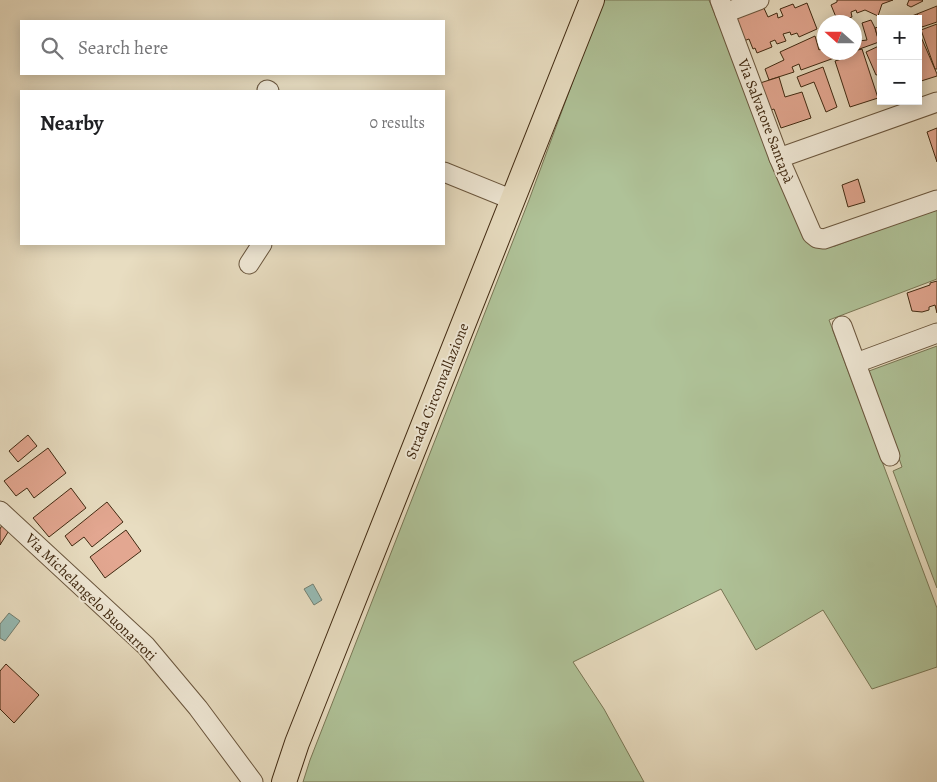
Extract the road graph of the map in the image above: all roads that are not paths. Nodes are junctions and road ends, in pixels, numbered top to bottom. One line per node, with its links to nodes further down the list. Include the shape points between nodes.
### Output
1 (592, 0): 7 (main road, Strada Circonvallazione)
2 (759, 0): 3 (street)
3 (723, 6): 5 (street, Via Salvatore Santapà)
4 (937, 102): 5 (street)
5 (778, 158): 8 (street, Via Salvatore Santapà, via 812,234 817,238 824,239)
6 (445, 172): 7 (street)
7 (513, 200): 17 (main road, Strada Circonvallazione)
8 (937, 200)
9 (261, 245): 10 (street)
10 (249, 264)
11 (842, 326): 13 (street)
12 (937, 333): 13 (street)
13 (856, 363): 14 (street)
14 (890, 456)
15 (0, 511): 16 (street, Via Michelangelo Buonarroti, via 146,646 198,708)
16 (253, 782)
17 (284, 782)

